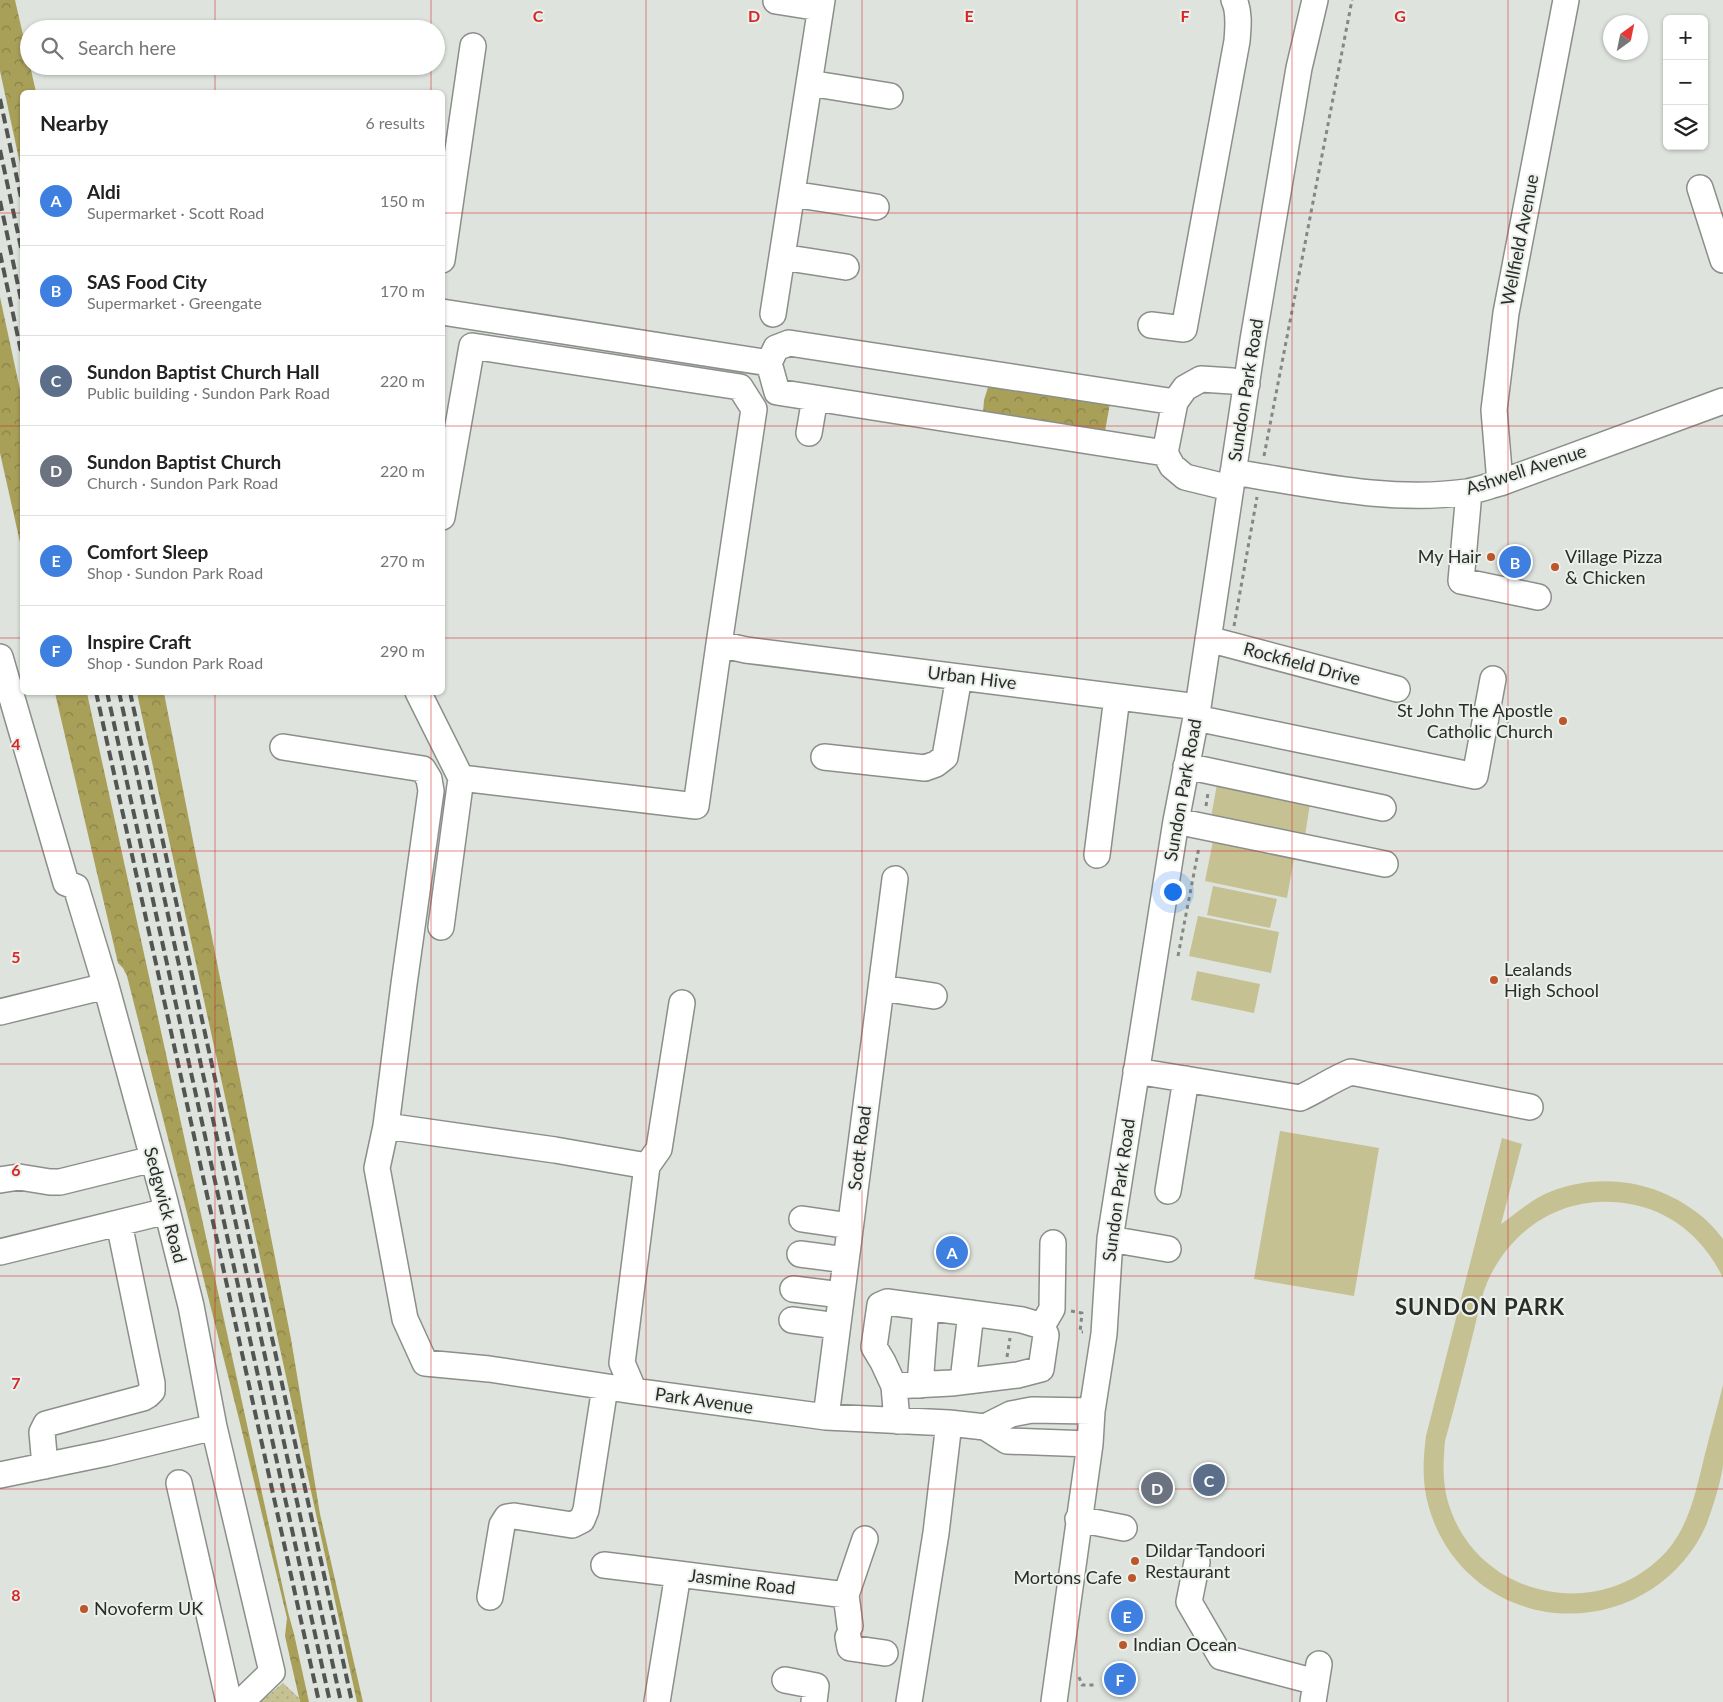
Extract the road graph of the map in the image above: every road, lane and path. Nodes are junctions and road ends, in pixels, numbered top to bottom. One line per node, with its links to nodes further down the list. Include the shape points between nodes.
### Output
1 (1234, 0): 19 (street, via 1237,41 1184,329)
2 (1315, 0): 21 (street, Sundon Park Road, via 1299,68)
3 (1352, 0): 27 (path)
4 (1566, 0): 29 (street, Wellfield Avenue, via 1506,313 1494,410)
5 (775, 8): 6 (street)
6 (820, 10): 8 (street)
7 (473, 46): 13 (street)
8 (809, 83): 9 (street); 11 (street)
9 (890, 96)
10 (1700, 188): 15 (street)
11 (792, 194): 12 (street); 14 (street)
12 (876, 207)
13 (445, 239)
14 (782, 257): 16 (street); 18 (street)
15 (1723, 260)
16 (846, 266)
17 (445, 312): 20 (street)
18 (774, 314)
19 (1151, 325)
20 (769, 363): 22 (street, via 777,392); 24 (street, via 776,348 789,343)
21 (1246, 384): 24 (street, via 1201,379 1184,388); 28 (street, Sundon Park Road)
22 (815, 398): 25 (street); 26 (street)
23 (1723, 401): 29 (street, Ashwell Avenue)
24 (1175, 402): 26 (street)
25 (809, 433)
26 (1165, 453): 28 (street, Ashwell Avenue, via 1172,466 1185,477)
27 (1260, 476): 28 (street, Ashwell Avenue); 30 (street, Ashwell Avenue, via 1416,497)
28 (1232, 480): 33 (street, Sundon Park Road)
29 (1500, 483): 30 (street, Ashwell Avenue)
30 (1469, 492): 32 (street, via 1462,581)
31 (445, 500): 34 (street, via 472,346 740,387 754,409)
32 (1538, 597)
33 (1208, 639): 38 (street, Rockfield Drive); 41 (street, Sundon Park Road)
34 (718, 644): 36 (street, Urban Hive); 45 (street, via 696,806)
35 (0, 657): 52 (street, Sedgwick Road, via 66,883 76,887)
36 (959, 677): 40 (street, Urban Hive); 43 (street, via 945,757 936,764 924,768)
37 (1493, 679): 41 (street, Urban Hive, via 1475,776)
38 (1397, 689)
39 (420, 695): 45 (street)
40 (1117, 696): 41 (street, Urban Hive); 48 (street)
41 (1197, 712): 44 (street, Sundon Park Road)
42 (283, 747): 60 (street, via 423,768 429,779 431,791)
43 (824, 756)
44 (1186, 766): 46 (street); 47 (street, Sundon Park Road)
45 (461, 778): 51 (street)
46 (1383, 808)
47 (1176, 820): 49 (street); 57 (street, Sundon Park Road)
48 (1097, 855)
49 (1385, 864)
50 (895, 879): 53 (street, Scott Road)
51 (441, 927)
52 (106, 986): 56 (street); 61 (street, Sedgwick Road)
53 (880, 988): 54 (street); 68 (street, Scott Road)
54 (934, 996)
55 (682, 1003): 62 (street, via 659,1149)
56 (0, 1012)
57 (1136, 1071): 58 (street); 69 (street, Sundon Park Road)
58 (1186, 1079): 59 (street, via 1300,1098 1352,1072); 64 (street)
59 (1530, 1107)
60 (386, 1126): 62 (street); 84 (street, Park Avenue, via 377,1168 405,1319 425,1362)
61 (153, 1159): 63 (street, via 60,1182 19,1177); 65 (street, Sedgwick Road)
62 (647, 1166): 86 (street, via 622,1363)
63 (0, 1180)
64 (1168, 1191)
65 (167, 1211): 67 (street); 91 (street, Sedgwick Road, via 191,1306)
66 (802, 1220): 68 (street)
67 (119, 1223): 72 (street); 94 (street, via 152,1391 143,1398 46,1424 42,1432)
68 (850, 1226): 74 (street, Scott Road)
69 (1110, 1239): 71 (street); 87 (street, Sundon Park Road, via 1104,1334)
70 (1053, 1243): 81 (street, via 1052,1309)
71 (1168, 1249)
72 (0, 1252)
73 (800, 1254): 74 (street)
74 (846, 1260): 76 (street, Scott Road)
75 (793, 1289): 76 (street)
76 (841, 1295): 80 (street, Scott Road)
77 (926, 1307): 78 (street); 83 (street); 85 (street, via 887,1302 880,1305 874,1347)
78 (970, 1313): 81 (street); 82 (street)
79 (792, 1320): 80 (street)
80 (837, 1326): 88 (street, Scott Road)
81 (1042, 1326): 82 (street, via 1046,1335 1041,1369)
82 (963, 1381): 83 (street)
83 (920, 1385): 85 (street)
84 (605, 1386): 86 (street, Park Avenue); 104 (street, via 582,1520 572,1525 514,1516 507,1518 502,1525)
85 (894, 1386): 89 (street)
86 (634, 1391): 88 (street, Park Avenue)
87 (1092, 1411): 92 (street, via 1032,1410 1011,1414); 93 (street, Sundon Park Road)
88 (826, 1417): 89 (street, Park Avenue)
89 (897, 1421): 90 (street, Park Avenue)
90 (949, 1423): 92 (street, Park Avenue); 112 (street, via 936,1533)
91 (214, 1427): 94 (street); 109 (street, Sedgwick Road, via 272,1672)
92 (985, 1427): 93 (street, Park Avenue, via 1006,1441)
93 (1090, 1444): 97 (street, Sundon Park Road)
94 (45, 1466): 95 (street)
95 (0, 1475)
96 (179, 1483): 108 (street)
97 (1078, 1518): 98 (street); 113 (street, Sundon Park Road)
98 (1124, 1528)
99 (866, 1539): 103 (street)
100 (1197, 1562): 107 (street, via 1189,1602 1221,1657)
101 (604, 1565): 102 (street)
102 (678, 1574): 103 (street, Jasmine Road); 110 (street, Jasmine Road)
103 (846, 1596): 105 (street, via 850,1648)
104 (490, 1597)
105 (885, 1653)
106 (785, 1680): 111 (street, via 816,1686)
107 (1316, 1683)
108 (229, 1702)
109 (241, 1702)
110 (657, 1702)
111 (814, 1702)
112 (909, 1702)
113 (1054, 1702)

